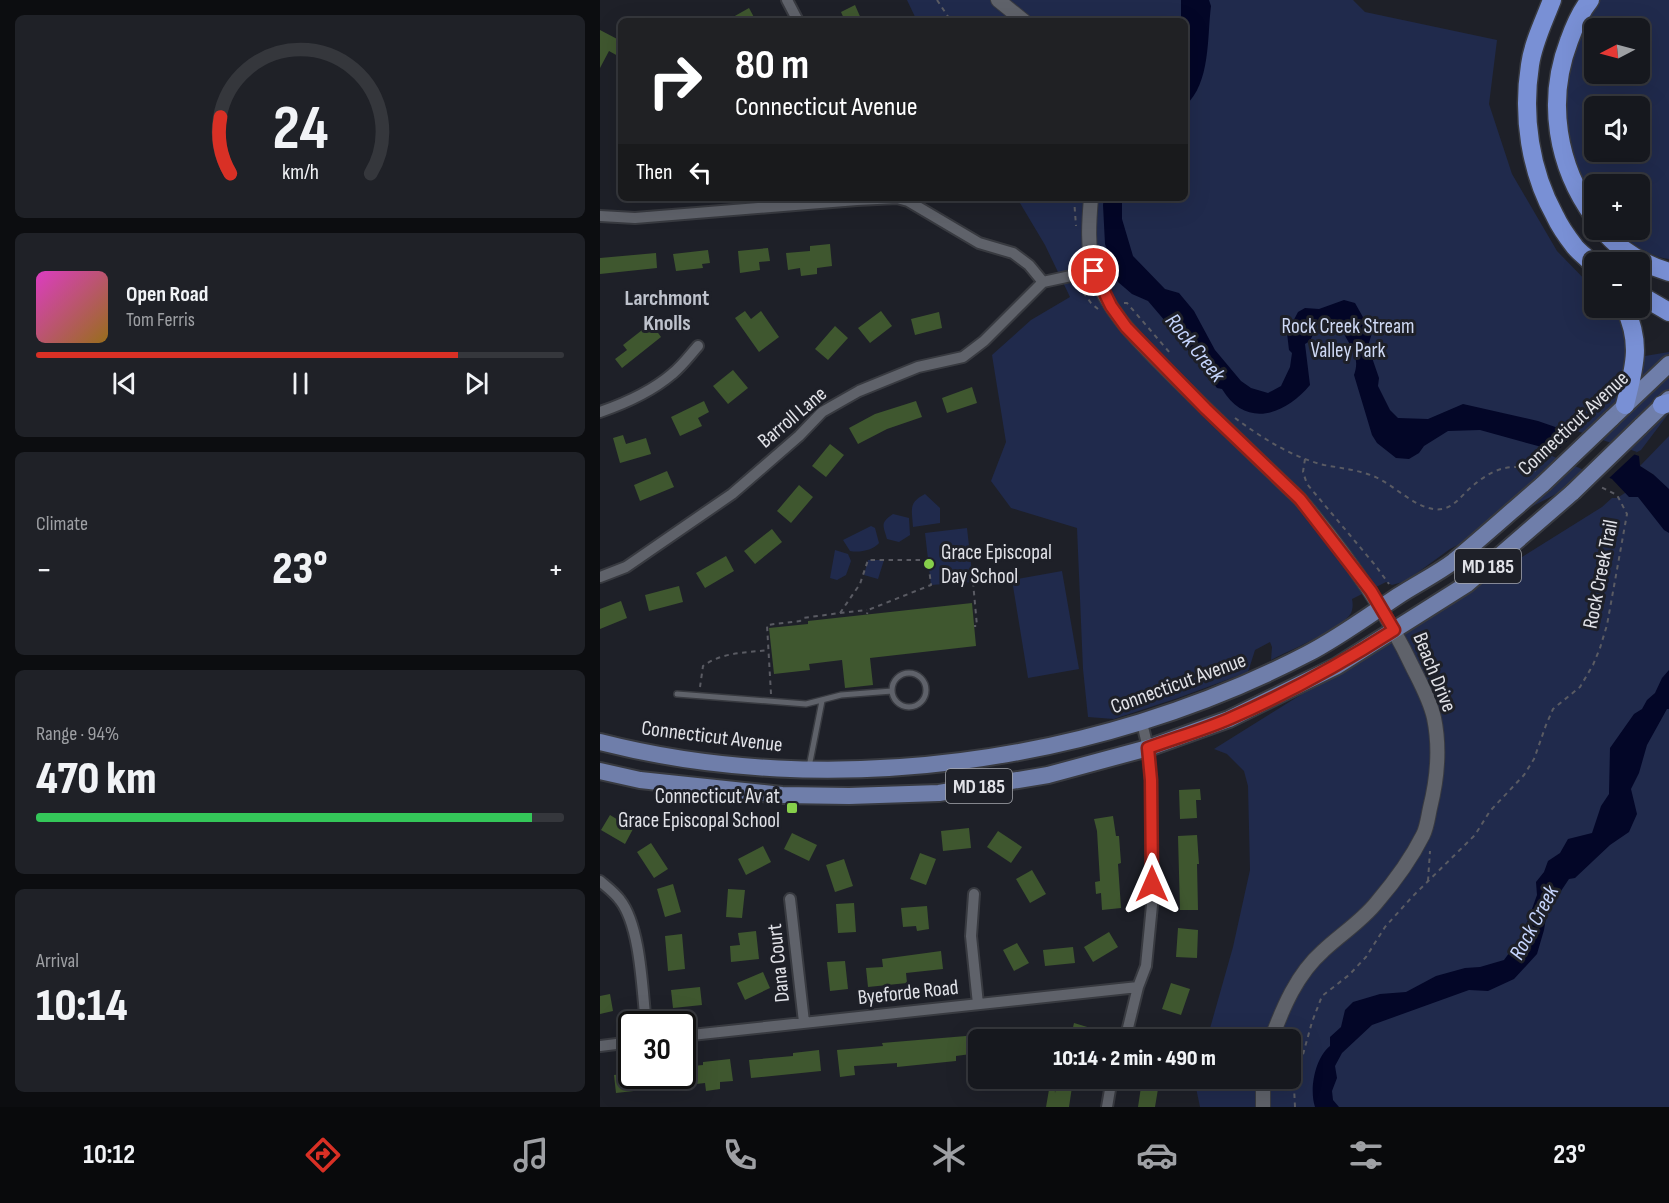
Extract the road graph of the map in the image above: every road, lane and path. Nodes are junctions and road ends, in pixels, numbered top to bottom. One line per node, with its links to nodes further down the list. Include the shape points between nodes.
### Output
1 (787, 0): 6 (street)
2 (937, 0): 7 (path)
3 (998, 0): 8 (street)
4 (1552, 0): 15 (highway, via 1530,63 1528,132 1545,196)
5 (1590, 0): 12 (highway, via 1564,52 1556,106 1565,162)
6 (796, 18)
7 (949, 18)
8 (1020, 18)
9 (845, 201): 13 (street, via 636,218)
10 (908, 201): 18 (street, via 979,243 1013,253)
11 (1091, 201): 16 (street, Beach Drive, via 1089,231)
12 (1584, 201)
13 (600, 216)
14 (1613, 240): 17 (highway, via 1649,266)
15 (1584, 255)
16 (1094, 271): 18 (street); 38 (street, Beach Drive, via 1126,327 1300,499)
17 (1669, 272)
18 (1043, 282): 35 (street, Barroll Lane, via 963,357 918,366 822,412 732,494 626,567)
19 (1077, 284): 22 (path, via 1096,309)
20 (1650, 301): 23 (highway)
21 (1122, 302): 26 (path, via 1127,303)
22 (1106, 309)
23 (1669, 312)
24 (1629, 318): 29 (highway, via 1636,347)
25 (698, 346): 30 (street, via 674,373 651,390)
26 (1172, 357)
27 (1669, 363): 29 (main road, Connecticut Avenue / MD 185)
28 (1667, 402): 43 (main road, MD 185, bridge, via 1573,492 1467,584)
29 (1625, 405): 33 (main road, Connecticut Avenue / MD 185, bridge)
30 (600, 412)
31 (1229, 413): 32 (path, via 1262,437)
32 (1305, 459): 33 (path, via 1371,475 1413,500 1438,509 1450,506 1491,473 1518,465); 37 (path, via 1303,472 1307,484 1385,582)
33 (1540, 477): 38 (main road, Connecticut Avenue / MD 185, via 1452,562)
34 (1592, 484): 72 (path, Rock Creek Trail, via 1617,495 1627,514 1607,625 1593,665 1576,690 1553,710 1524,775 1490,811 1475,835 1385,927 1349,975 1322,996 1294,1087)
35 (600, 577)
36 (973, 582): 42 (path)
37 (1392, 585)
38 (1381, 608): 43 (street, Beach Drive); 50 (main road, Connecticut Avenue / MD 185, via 1309,653 1244,684)
39 (868, 610): 40 (path); 40 (path, via 931,585 928,560 868,560 860,584); 41 (path)
40 (840, 613): 44 (path, via 767,625)
41 (867, 614)
42 (974, 626)
43 (1394, 630): 52 (main road, MD 185, via 1337,666 1280,695 1229,719); 64 (street, Beach Drive, via 1434,718 1435,790 1424,833 1401,873 1371,909 1321,953 1294,987)
44 (768, 650): 46 (path); 48 (path, via 712,660 703,666)
45 (892, 690): 45 (lane, via 900,705 911,707 921,703 926,688 922,679 908,673 895,681); 49 (lane)
46 (771, 693)
47 (678, 694): 48 (lane)
48 (699, 694): 49 (lane, via 806,704)
49 (822, 701): 53 (lane)
50 (1142, 723): 52 (street); 53 (main road, Connecticut Avenue / MD 185, via 1035,749 957,762)
51 (600, 742): 53 (main road, Connecticut Avenue / MD 185, via 699,761)
52 (1148, 748): 55 (main road, MD 185, via 1048,775 939,793); 59 (street, via 1152,905 1146,966)
53 (808, 769): 55 (main road)
54 (600, 771): 55 (main road, MD 185, via 725,790)
55 (806, 795)
56 (600, 881): 61 (street, via 621,900 631,920)
57 (974, 894): 60 (street, via 971,936)
58 (790, 899): 62 (street, Dana Court)
59 (1138, 987): 60 (street, Byeforde Road); 63 (street)
60 (978, 1004): 62 (street, Byeforde Road)
61 (645, 1011)
62 (804, 1022): 65 (street, Byeforde Road)
63 (1128, 1029)
64 (1275, 1029)
65 (696, 1034)
66 (618, 1044): 67 (street)
67 (600, 1046)
68 (1110, 1089): 70 (street)
69 (1263, 1089): 71 (street)
70 (1107, 1107)
71 (1263, 1107)
72 (1294, 1107)

